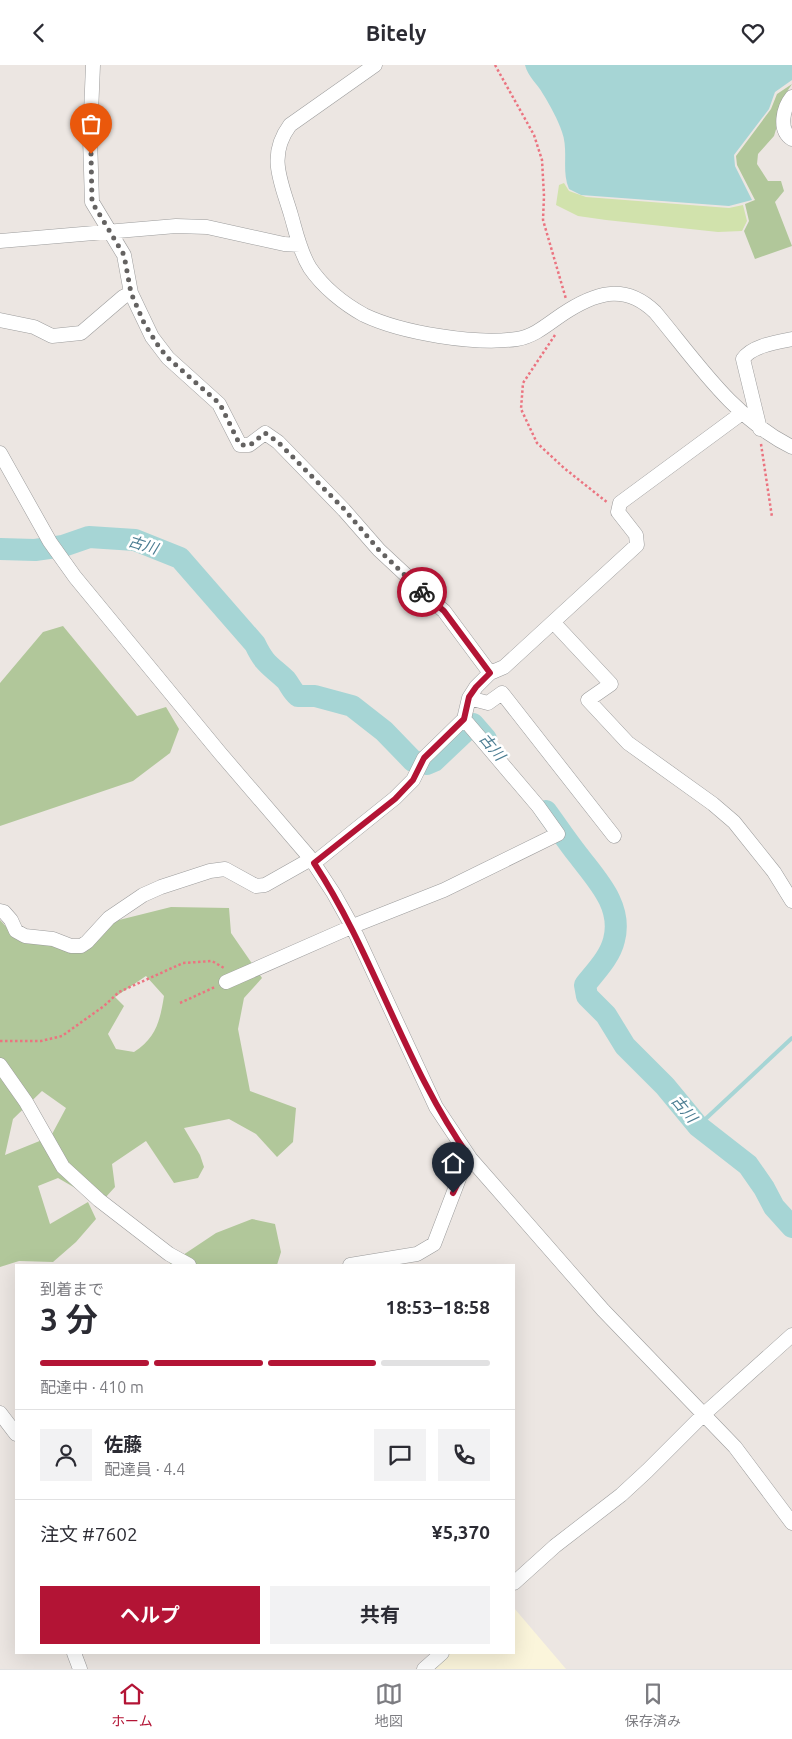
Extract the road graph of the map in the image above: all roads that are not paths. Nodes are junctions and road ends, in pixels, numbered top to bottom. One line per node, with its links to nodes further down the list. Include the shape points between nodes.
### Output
1 (93, 65): 5 (street, via 92,202)
2 (375, 65): 7 (street, via 307,112 283,135 276,155 278,169)
3 (792, 97): 4 (street, via 784,109 784,118 788,137)
4 (792, 139)
5 (110, 230): 6 (street); 7 (street, via 207,227); 8 (street, via 124,255)
6 (0, 241)
7 (300, 245): 11 (street, via 310,267 329,290 365,315 441,336 481,341 517,339 533,335 587,300 624,294 644,301)
8 (131, 293): 9 (street, via 81,333 52,337 34,327); 16 (street, via 159,347 220,404 240,445 250,445 265,433 278,442 408,580 444,611)
9 (0, 320)
10 (792, 339): 12 (street, via 756,349 743,359)
11 (742, 413): 12 (street); 15 (street, via 620,503 618,512 636,535 637,545)
12 (760, 429): 13 (street)
13 (792, 447)
14 (0, 453): 20 (street, via 53,547 75,577)
15 (554, 623): 16 (street, via 504,667); 21 (street, via 611,684 588,700 628,743 734,822 774,872)
16 (490, 673): 17 (street)
17 (469, 697): 18 (street); 19 (street, via 488,703 502,693)
18 (468, 724): 20 (street, via 422,763 413,780 395,799); 23 (street, via 538,806 558,835 444,890)
19 (614, 836)
20 (313, 861): 22 (street, via 265,885 256,886 225,869 161,887 109,918 81,946 24,936); 23 (street)
21 (792, 901)
22 (0, 911)
23 (352, 927): 24 (street); 26 (street, via 436,1107)
24 (229, 981)
25 (0, 1065): 27 (street, via 63,1167 99,1200 169,1254)
26 (470, 1158): 28 (street, via 434,1244 417,1254); 31 (street, via 603,1310)
27 (187, 1264)
28 (356, 1264)
29 (792, 1335): 31 (street)
30 (0, 1413): 32 (street)
31 (703, 1415): 33 (street, via 735,1447); 34 (street, via 628,1489)
32 (15, 1433)
33 (792, 1523)
34 (515, 1582)
35 (74, 1654): 37 (street)
36 (441, 1654): 38 (street)
37 (80, 1669)
38 (424, 1669)

